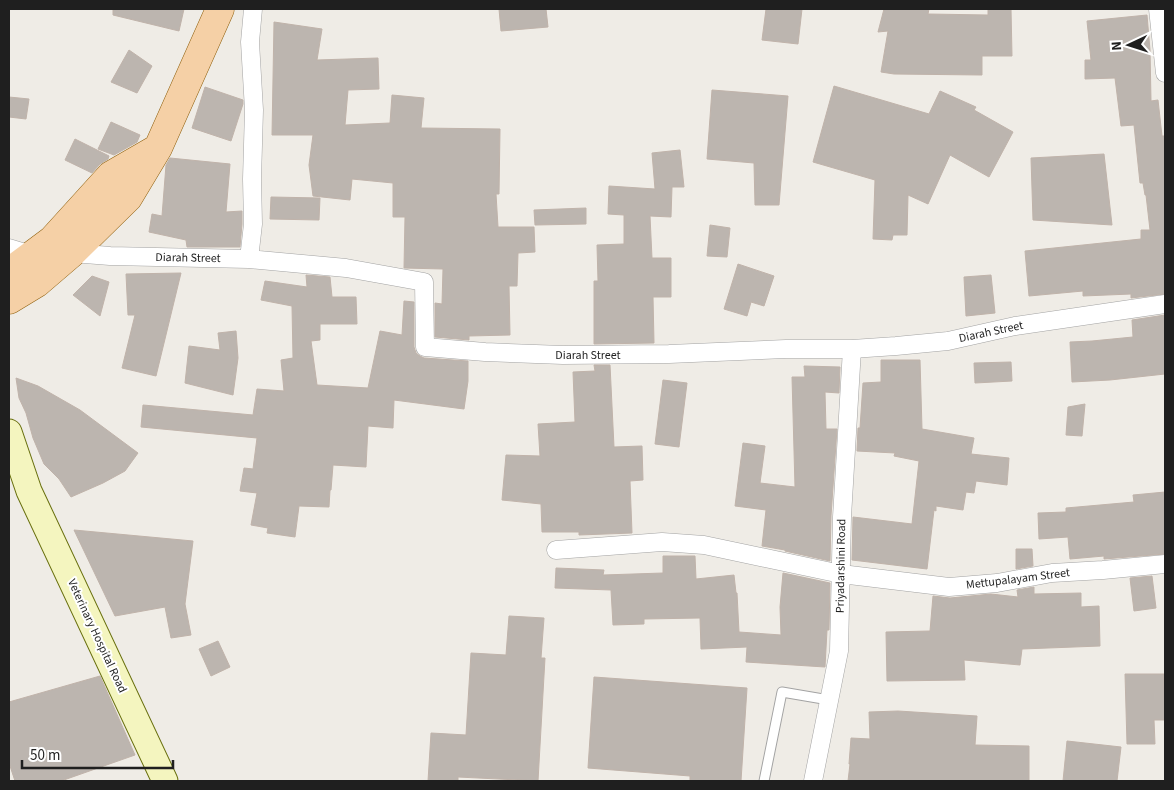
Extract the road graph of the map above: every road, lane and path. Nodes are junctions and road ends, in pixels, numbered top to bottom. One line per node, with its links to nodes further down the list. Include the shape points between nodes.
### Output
1 (220, 9): 5 (main road)
2 (253, 9): 8 (street, via 250,42 254,110 253,224)
3 (1158, 9): 4 (street)
4 (1165, 74)
5 (158, 148): 6 (main road, via 111,175 52,240); 7 (main road, via 128,198)
6 (20, 252): 9 (main road)
7 (72, 253): 8 (street, Diarah Street); 9 (main road, via 37,283)
8 (249, 259): 11 (street, Diarah Street, via 346,268 424,282 425,347 564,355)
9 (12, 293)
10 (1165, 304): 11 (street, Diarah Street, via 1015,326 948,341)
11 (852, 349): 18 (street, Priyadarshini Road)
12 (9, 432): 15 (main road, Veterinary Hospital Road)
13 (9, 459): 15 (main road, Veterinary Hospital Road)
14 (9, 474): 15 (main road, Veterinary Hospital Road)
15 (29, 491): 20 (main road, Veterinary Hospital Road)
16 (556, 550): 18 (street, Mettupalayam Street, via 662,542 704,545)
17 (1165, 564): 18 (street, Mettupalayam Street, via 1052,573 997,583 949,587)
18 (841, 574): 19 (street, Priyadarshini Road, via 840,651)
19 (830, 700): 21 (lane, via 782,692); 22 (street, Priyadarshini Road)
20 (165, 781)
21 (764, 781)
22 (813, 781)

